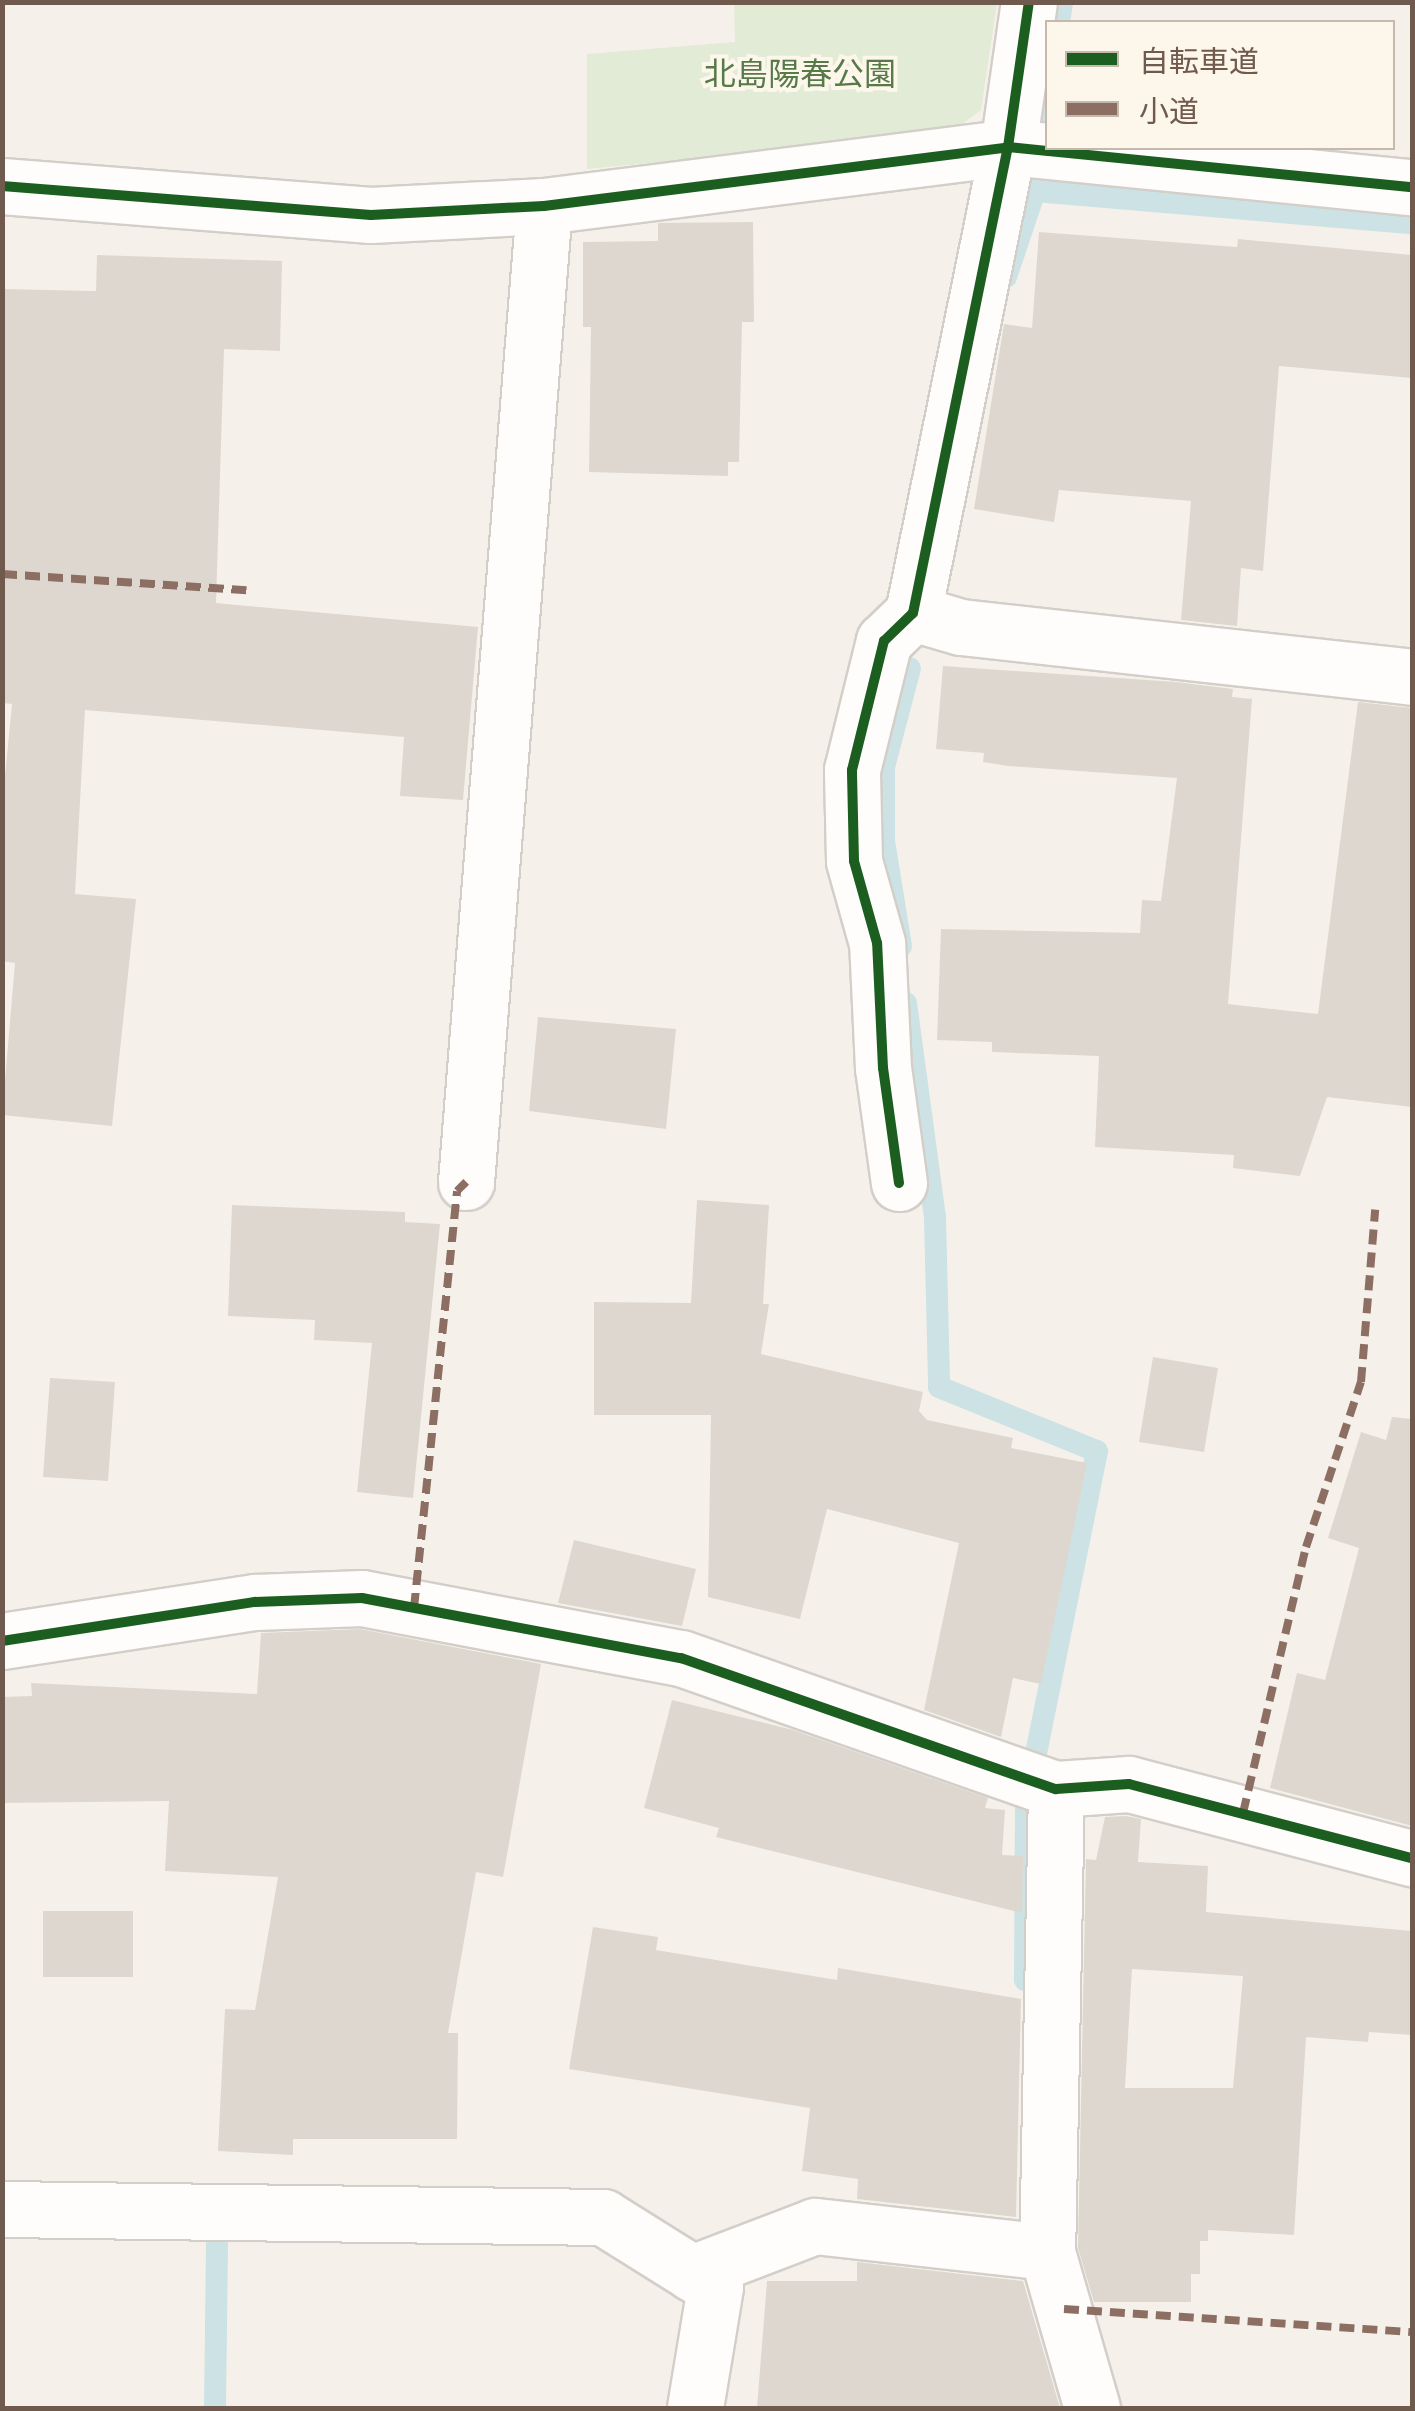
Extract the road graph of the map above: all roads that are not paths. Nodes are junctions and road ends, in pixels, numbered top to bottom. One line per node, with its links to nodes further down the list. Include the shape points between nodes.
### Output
1 (1028, 2): 2 (street)
2 (1008, 147): 4 (street); 5 (street); 6 (street)
3 (2, 186): 5 (street, via 371,215)
4 (1412, 187)
5 (544, 206): 8 (street)
6 (913, 613): 7 (street, via 961,627); 9 (street, via 884,640 852,770 854,861 876,943 882,1068)
7 (1412, 677)
8 (466, 1182)
9 (899, 1184)
10 (2, 1641): 11 (street, via 255,1602 362,1598 680,1658)
11 (1056, 1789): 12 (street, via 1129,1784); 14 (street)
12 (1412, 1858)
13 (2, 2208): 15 (street, via 603,2217)
14 (1047, 2252): 15 (street, via 815,2226); 17 (street)
15 (692, 2273): 16 (street, via 715,2287)
16 (695, 2408)
17 (1092, 2408)

